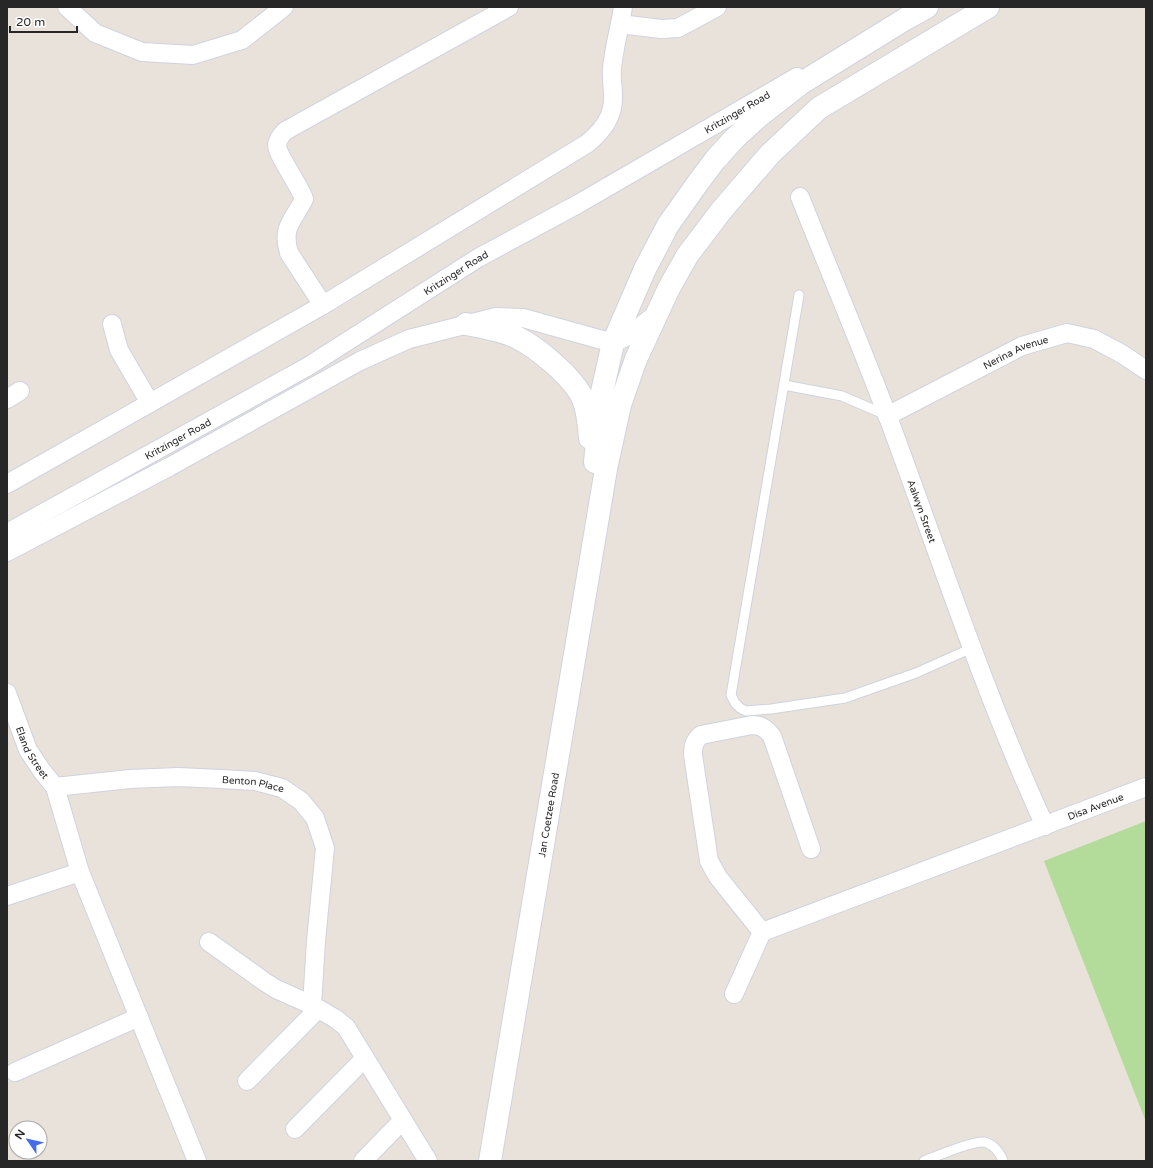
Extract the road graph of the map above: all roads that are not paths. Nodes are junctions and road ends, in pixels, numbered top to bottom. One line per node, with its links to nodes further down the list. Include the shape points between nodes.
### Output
1 (67, 7): 2 (street, via 95,33 142,52 193,55 242,40)
2 (284, 7)
3 (509, 7): 11 (street, via 285,131 279,137 277,146 280,154 301,189 304,199 288,225 286,244 289,253)
4 (717, 7): 7 (street, via 678,28 661,29)
5 (928, 7): 8 (main road, Kritzinger Road)
6 (988, 7): 12 (main road, via 819,108 770,154 721,211 686,256)
7 (622, 16): 11 (street, via 611,72 612,109 607,123 598,134 577,150)
8 (907, 18): 15 (main road, Kritzinger Road, via 800,84 759,116 715,160 668,225 645,269); 22 (street, Kritzinger Road, via 766,94 578,204 478,258 307,367)
9 (800, 197): 19 (street, Aalwyn Street)
10 (799, 295): 17 (lane)
11 (323, 305): 18 (street)
12 (656, 314): 15 (street, via 628,336); 20 (main road, via 636,359)
13 (112, 324): 18 (street, via 119,350)
14 (466, 324): 15 (street, Kritzinger Road, via 496,317 523,318); 20 (main road, via 517,338 555,364 570,380 583,399); 23 (street, Kritzinger Road, via 409,339 360,362)
15 (613, 344): 20 (main road, Kritzinger Road, via 602,392)
16 (1146, 370): 19 (street, Nerina Avenue, via 1094,339 1067,333 1022,346)
17 (784, 385): 19 (lane, via 842,396); 24 (lane, via 731,695 735,703 746,711 846,698 916,673)
18 (150, 403): 21 (street)
19 (887, 416): 24 (street, Aalwyn Street)
20 (600, 472): 45 (main road, Jan Coetzee Road); 46 (main road, Jan Coetzee Road)
21 (7, 484)
22 (7, 533)
23 (7, 552)
24 (972, 648): 28 (street, Aalwyn Street, via 1027,788)
25 (7, 693): 26 (street, Eland Street, via 28,750)
26 (55, 787): 30 (street); 35 (street, Benton Place, via 178,777 255,781 282,788 301,801 315,818 325,848 316,941)
27 (1146, 787): 28 (street, Disa Avenue)
28 (1045, 826): 32 (street, Disa Avenue)
29 (811, 849): 32 (street, via 772,736 765,728 752,725 701,735 696,739 693,755 709,862)
30 (80, 872): 31 (street); 36 (street)
31 (7, 896)
32 (762, 932): 34 (street)
33 (208, 942): 35 (street, via 276,989)
34 (734, 994)
35 (315, 1007): 37 (street, via 346,1027); 39 (street)
36 (139, 1017): 38 (street); 42 (street)
37 (365, 1058): 40 (street); 41 (street)
38 (15, 1072)
39 (247, 1081)
40 (403, 1120): 43 (street); 44 (street)
41 (296, 1129)
42 (198, 1161)
43 (363, 1161)
44 (428, 1161)
45 (475, 1161)
46 (490, 1161)
47 (924, 1161): 48 (lane, via 984,1142 995,1147)
48 (1003, 1161)

